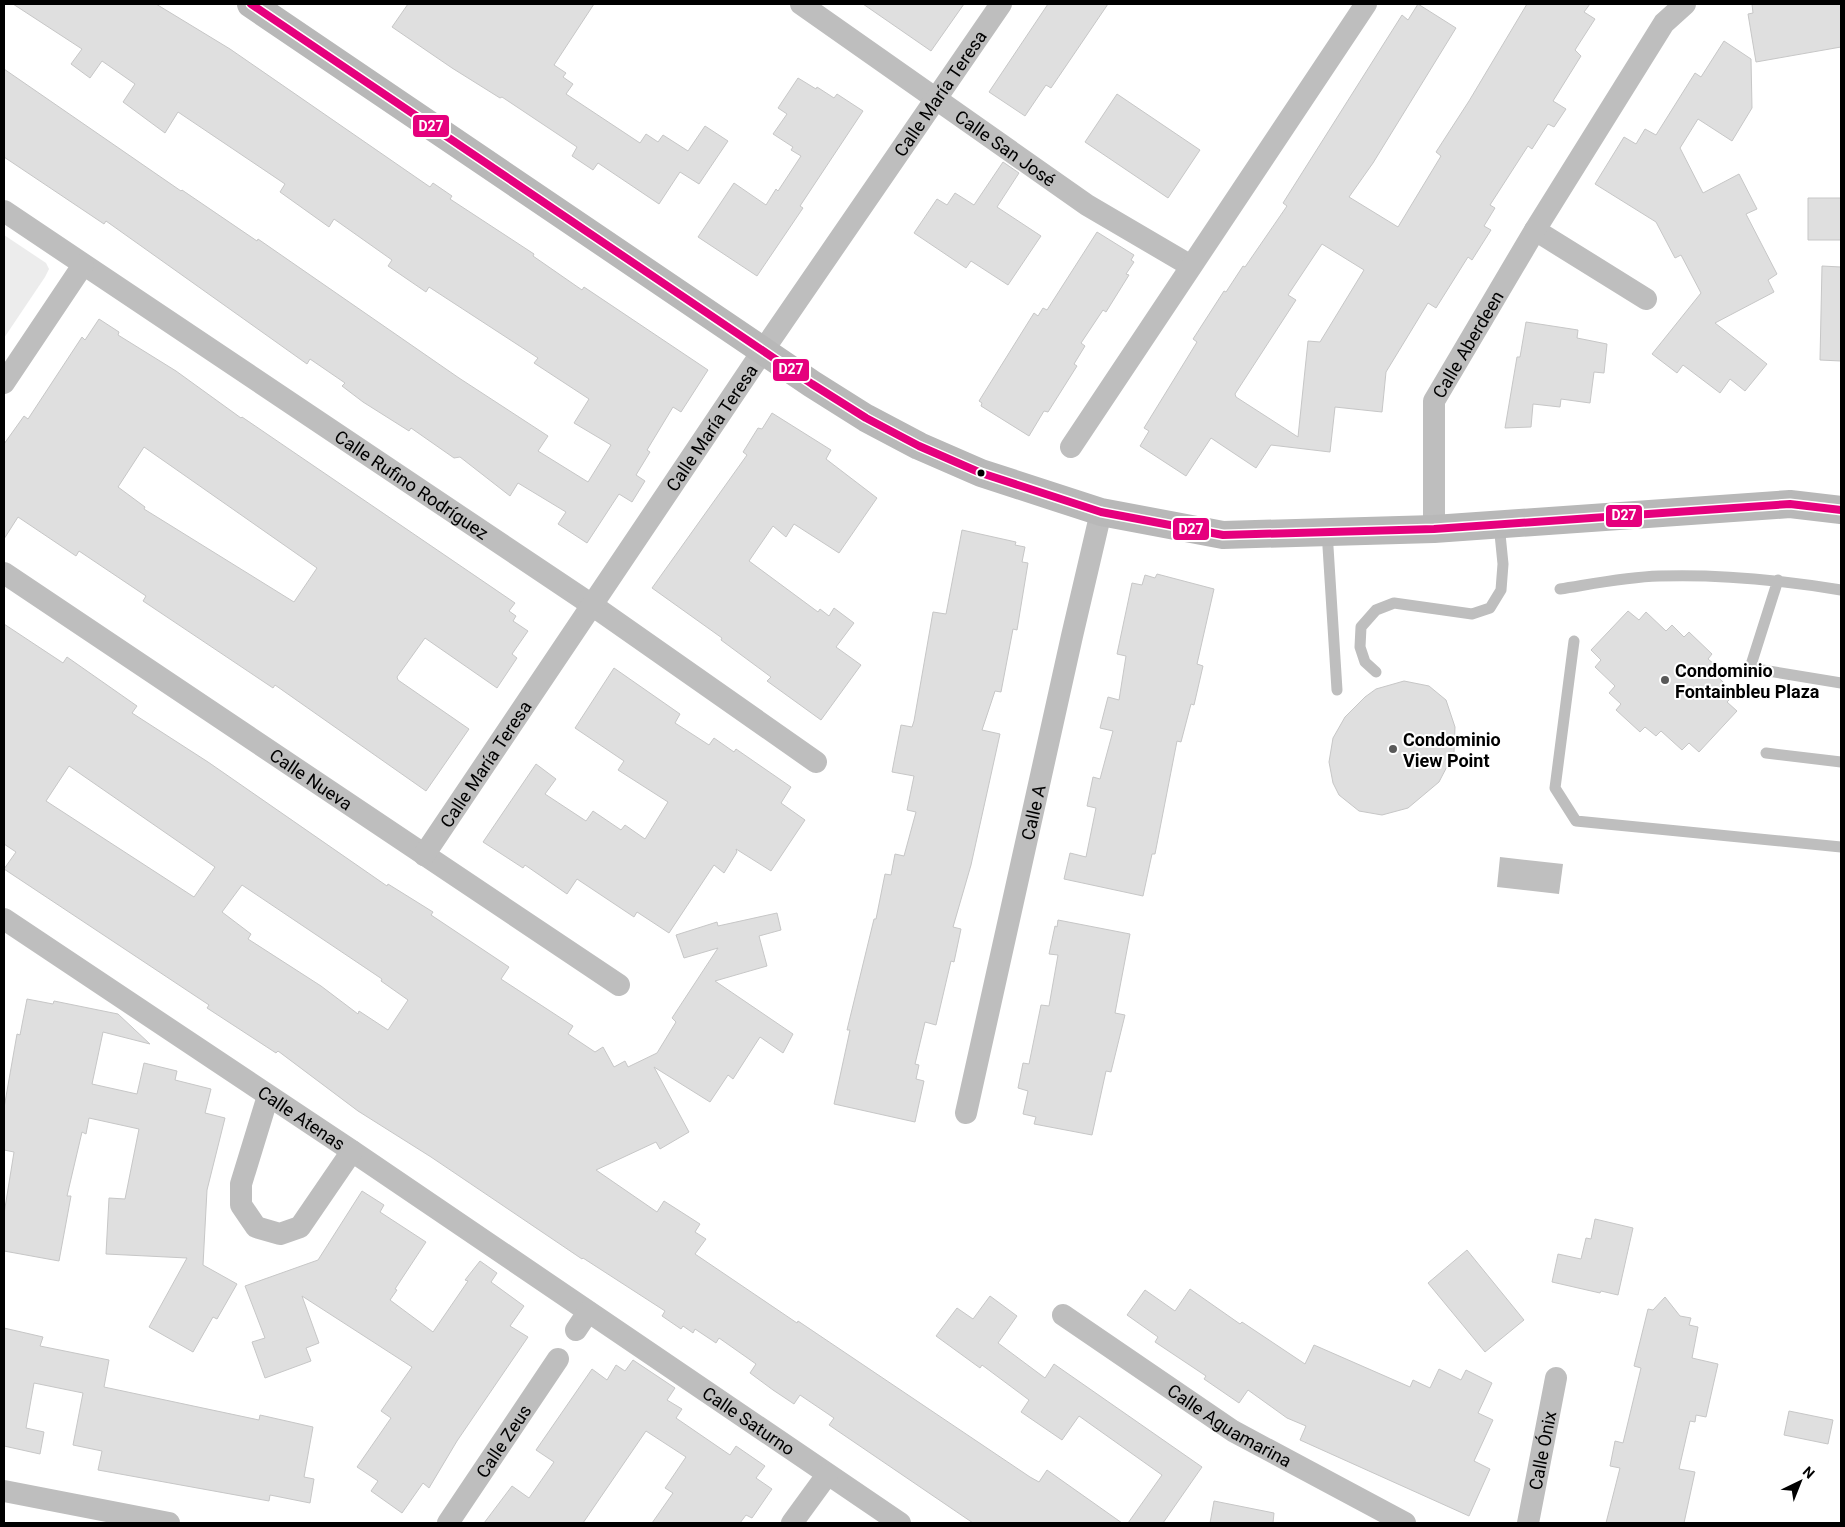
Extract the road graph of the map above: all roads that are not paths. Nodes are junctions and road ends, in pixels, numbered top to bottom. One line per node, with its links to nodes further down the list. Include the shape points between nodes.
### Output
1 (251, 4): 12 (street)
2 (801, 4): 6 (street, Calle San José)
3 (1001, 4): 6 (street, Calle María Teresa)
4 (1366, 4): 10 (street)
5 (1685, 4): 8 (street, Calle Aberdeen, via 1664,24)
6 (938, 98): 10 (street, Calle San José, via 1087,205); 12 (street, Calle María Teresa)
7 (4, 211): 9 (street, Calle Rufino Rodríguez)
8 (1535, 230): 11 (street); 18 (street, Calle Aberdeen, via 1434,401)
9 (84, 265): 13 (street); 24 (street, Calle Rufino Rodríguez)
10 (1191, 266): 14 (street)
11 (1646, 299)
12 (762, 352): 16 (street, via 866,418 919,446 981,474); 24 (street, Calle María Teresa)
13 (4, 384)
14 (1071, 447)
15 (1841, 510): 17 (street, via 1790,504)
16 (1101, 512): 19 (street, via 1223,535); 37 (street, Calle A)
17 (1500, 524): 18 (street); 26 (lane, via 1501,590 1490,608 1472,614 1394,603 1376,610 1361,627 1360,647 1365,662)
18 (1434, 529): 19 (street)
19 (1327, 531): 28 (lane)
20 (4, 573): 33 (street, Calle Nueva)
21 (1778, 580): 22 (lane, via 1658,576); 23 (lane); 27 (lane, via 1750,668)
22 (1560, 589)
23 (1841, 590)
24 (592, 605): 30 (street, Calle Rufino Rodríguez); 33 (street, Calle María Teresa)
25 (1574, 641): 32 (lane, via 1554,788 1576,821)
26 (1376, 672)
27 (1841, 683)
28 (1337, 690)
29 (1766, 753): 31 (lane)
30 (816, 762)
31 (1841, 762)
32 (1841, 847)
33 (424, 854): 35 (street, Calle Nueva)
34 (5, 925): 36 (street, Calle Atenas)
35 (619, 985)
36 (268, 1096): 38 (street, Calle Atenas); 38 (street, via 241,1184 241,1205 256,1227 280,1234 300,1227)
37 (966, 1113)
38 (352, 1151): 40 (street, Calle Atenas)
39 (1063, 1314): 49 (street, Calle Aguamarina, via 1233,1431)
40 (587, 1320): 43 (street, Calle Saturno)
41 (558, 1359): 47 (street, Calle Zeus)
42 (1556, 1378): 50 (street, Calle Ónix)
43 (827, 1475): 45 (street, Calle Saturno); 48 (street)
44 (4, 1491): 46 (street)
45 (891, 1521)
46 (169, 1523)
47 (448, 1523)
48 (792, 1523)
49 (1405, 1523)
50 (1528, 1523)

